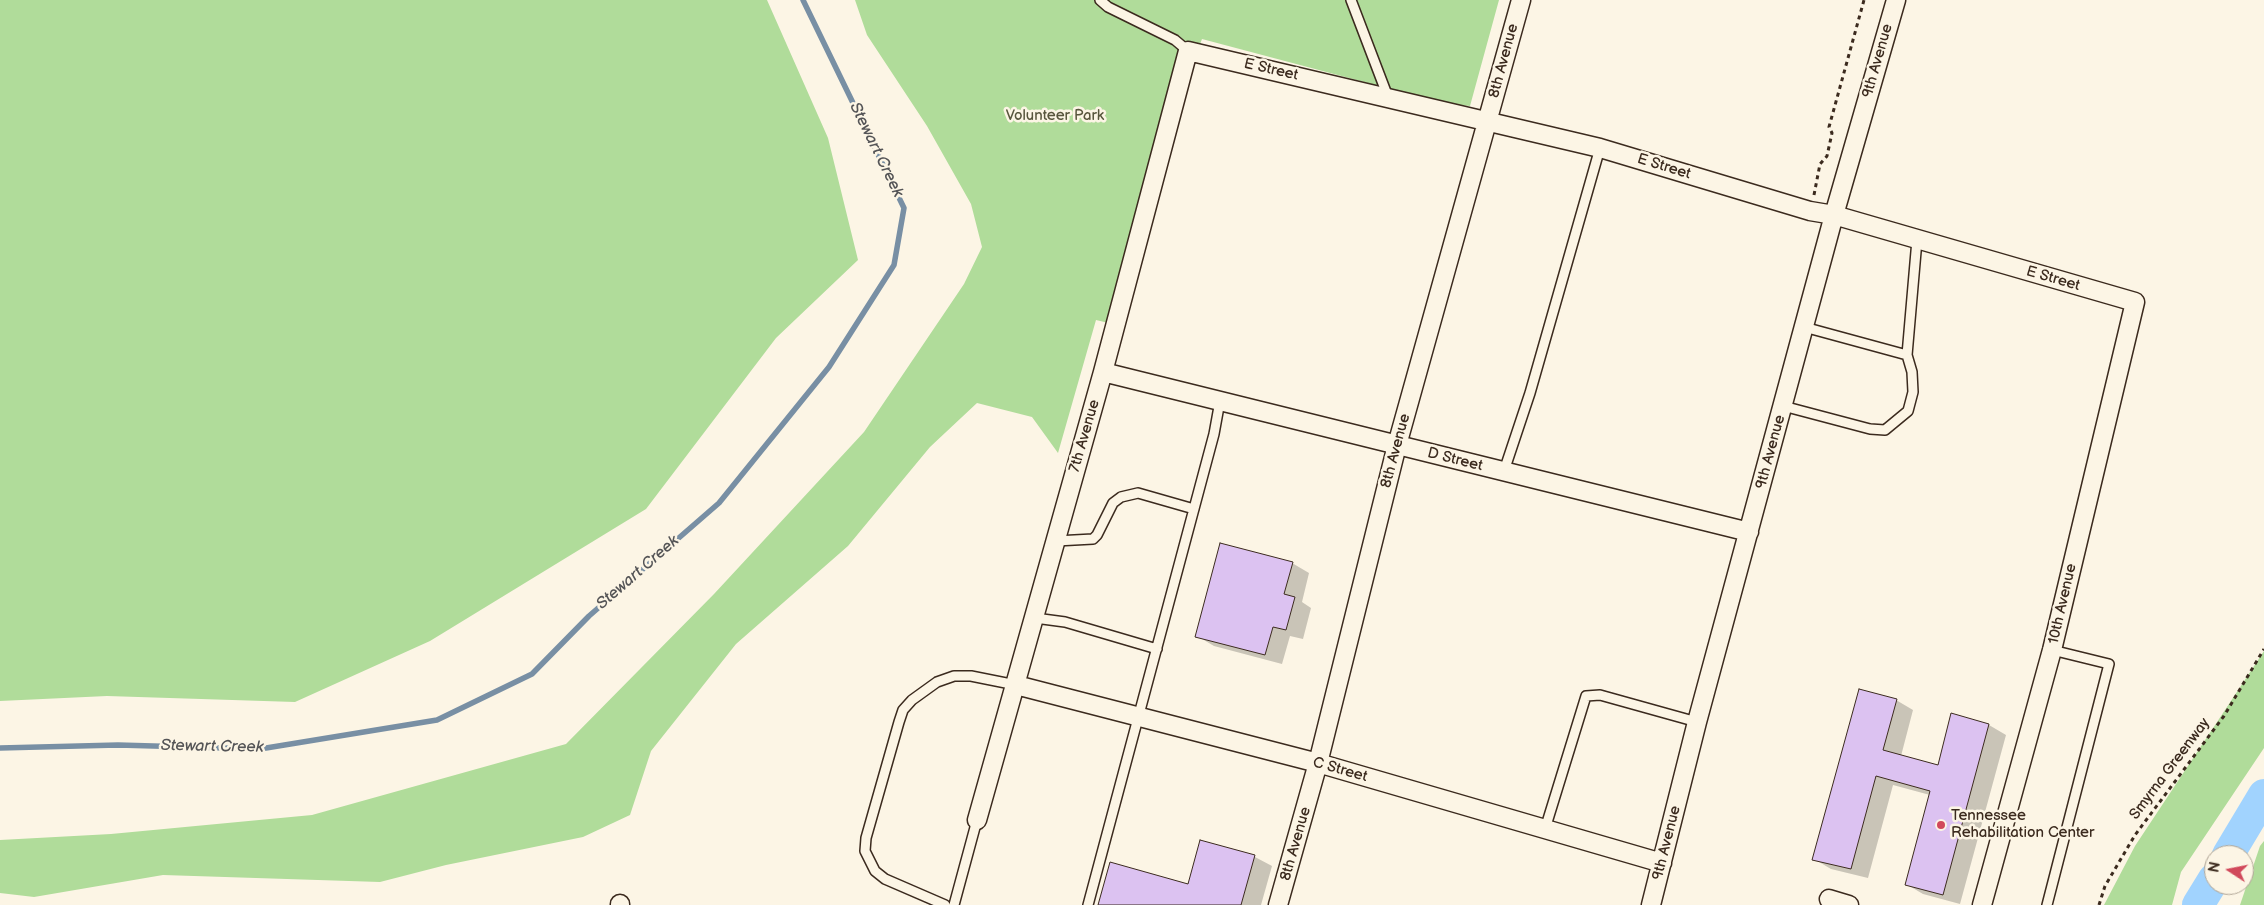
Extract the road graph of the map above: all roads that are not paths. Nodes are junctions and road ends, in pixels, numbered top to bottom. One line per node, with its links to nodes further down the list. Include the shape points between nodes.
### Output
1 (1100, 0): 5 (lane, via 1175,40)
2 (1351, 0): 6 (lane)
3 (1521, 0): 7 (street, 8th Avenue)
4 (1896, 0): 9 (street, 9th Avenue)
5 (1188, 51): 6 (street, E Street); 14 (street, 7th Avenue)
6 (1388, 97): 7 (street, E Street)
7 (1488, 120): 8 (street, E Street); 17 (street, 8th Avenue)
8 (1600, 148): 9 (street, E Street, via 1810,211); 18 (lane)
9 (1834, 215): 10 (street, E Street); 12 (street, 9th Avenue)
10 (1917, 240): 11 (street, E Street); 13 (lane)
11 (2135, 302): 24 (street, 10th Avenue)
12 (1804, 327): 13 (lane); 16 (street, 9th Avenue)
13 (1907, 355): 16 (lane, via 1913,392 1908,411 1885,430)
14 (1103, 372): 15 (street, D Street); 21 (street, 7th Avenue)
15 (1220, 401): 17 (street, D Street); 19 (lane)
16 (1783, 406): 20 (street, 9th Avenue)
17 (1397, 445): 18 (street, D Street); 28 (street, 8th Avenue)
18 (1504, 472): 20 (street, D Street)
19 (1194, 509): 21 (lane, via 1138,494 1121,497 1113,502 1097,536); 23 (lane)
20 (1749, 532): 27 (street, 9th Avenue)
21 (1056, 541): 22 (street, 7th Avenue)
22 (1035, 618): 23 (lane, via 1059,620); 25 (street, 7th Avenue)
23 (1157, 649): 26 (lane)
24 (2052, 650): 39 (street, 10th Avenue); 40 (lane, via 2109,664)
25 (1016, 685): 26 (street, C Street); 29 (street, 7th Avenue); 33 (lane, via 971,676 945,679 912,700 903,710 899,722 865,851 876,871 885,879)
26 (1139, 716): 28 (street, C Street); 35 (lane)
27 (1697, 722): 30 (lane, via 1600,695 1586,696); 31 (street, 9th Avenue)
28 (1318, 763): 30 (street, C Street); 36 (street, 8th Avenue)
29 (977, 820): 34 (lane)
30 (1545, 829): 31 (street, C Street)
31 (1662, 863): 37 (street, 9th Avenue)
32 (1829, 899): 38 (street)
33 (945, 905)
34 (954, 905)
35 (1088, 905)
36 (1278, 905)
37 (1651, 905)
38 (1849, 905)
39 (1982, 905)
40 (2047, 905)

